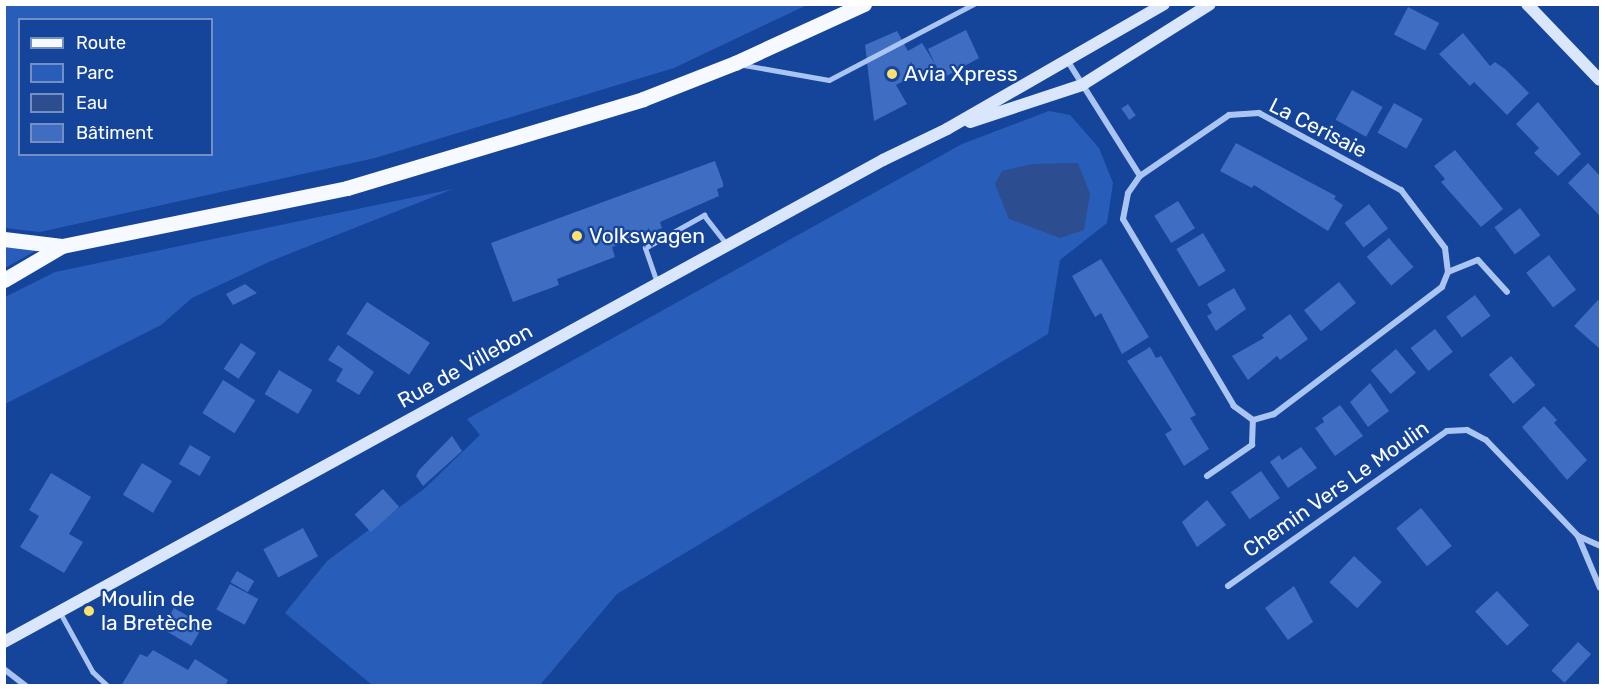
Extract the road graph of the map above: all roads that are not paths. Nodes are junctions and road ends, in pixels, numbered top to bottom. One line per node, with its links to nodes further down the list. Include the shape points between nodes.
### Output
1 (864, 4): 7 (main road)
2 (974, 4): 7 (lane, via 829,80)
3 (1164, 4): 6 (main road, Rue de Villebon)
4 (1210, 4): 9 (main road, Rue de Villebon)
5 (1527, 4): 8 (main road)
6 (1066, 58): 9 (street); 10 (main road, Rue de Villebon)
7 (735, 63): 14 (main road, via 643,99 347,188)
8 (1600, 80)
9 (1082, 85): 10 (main road, Rue de Villebon); 11 (street)
10 (947, 129): 13 (main road, Rue de Villebon)
11 (1140, 176): 15 (street, La Cerisaie, via 1229,115 1259,113 1401,190 1445,248); 19 (street, La Cerisaie, via 1128,193 1123,219 1234,406)
12 (4, 239): 14 (main road)
13 (727, 245): 17 (main road, Rue de Villebon); 17 (lane, via 704,215 645,248)
14 (62, 246): 16 (main road)
15 (1448, 272): 18 (street, via 1478,260); 19 (street, via 1442,287 1424,301 1274,414)
16 (4, 280)
17 (657, 283): 25 (main road, Rue de Villebon)
18 (1507, 292)
19 (1253, 420): 20 (street, via 1252,445)
20 (1207, 476)
21 (1578, 536): 22 (street, Chemin Vers Le Moulin); 23 (street, Chemin Vers Le Moulin, via 1486,440 1467,430 1447,431); 24 (street)
22 (1600, 546)
23 (1228, 586)
24 (1600, 588)
25 (60, 612): 26 (main road, Rue de Villebon); 29 (lane, via 93,672)
26 (4, 642)
27 (4, 669): 28 (street)
28 (26, 686)
29 (108, 686)

